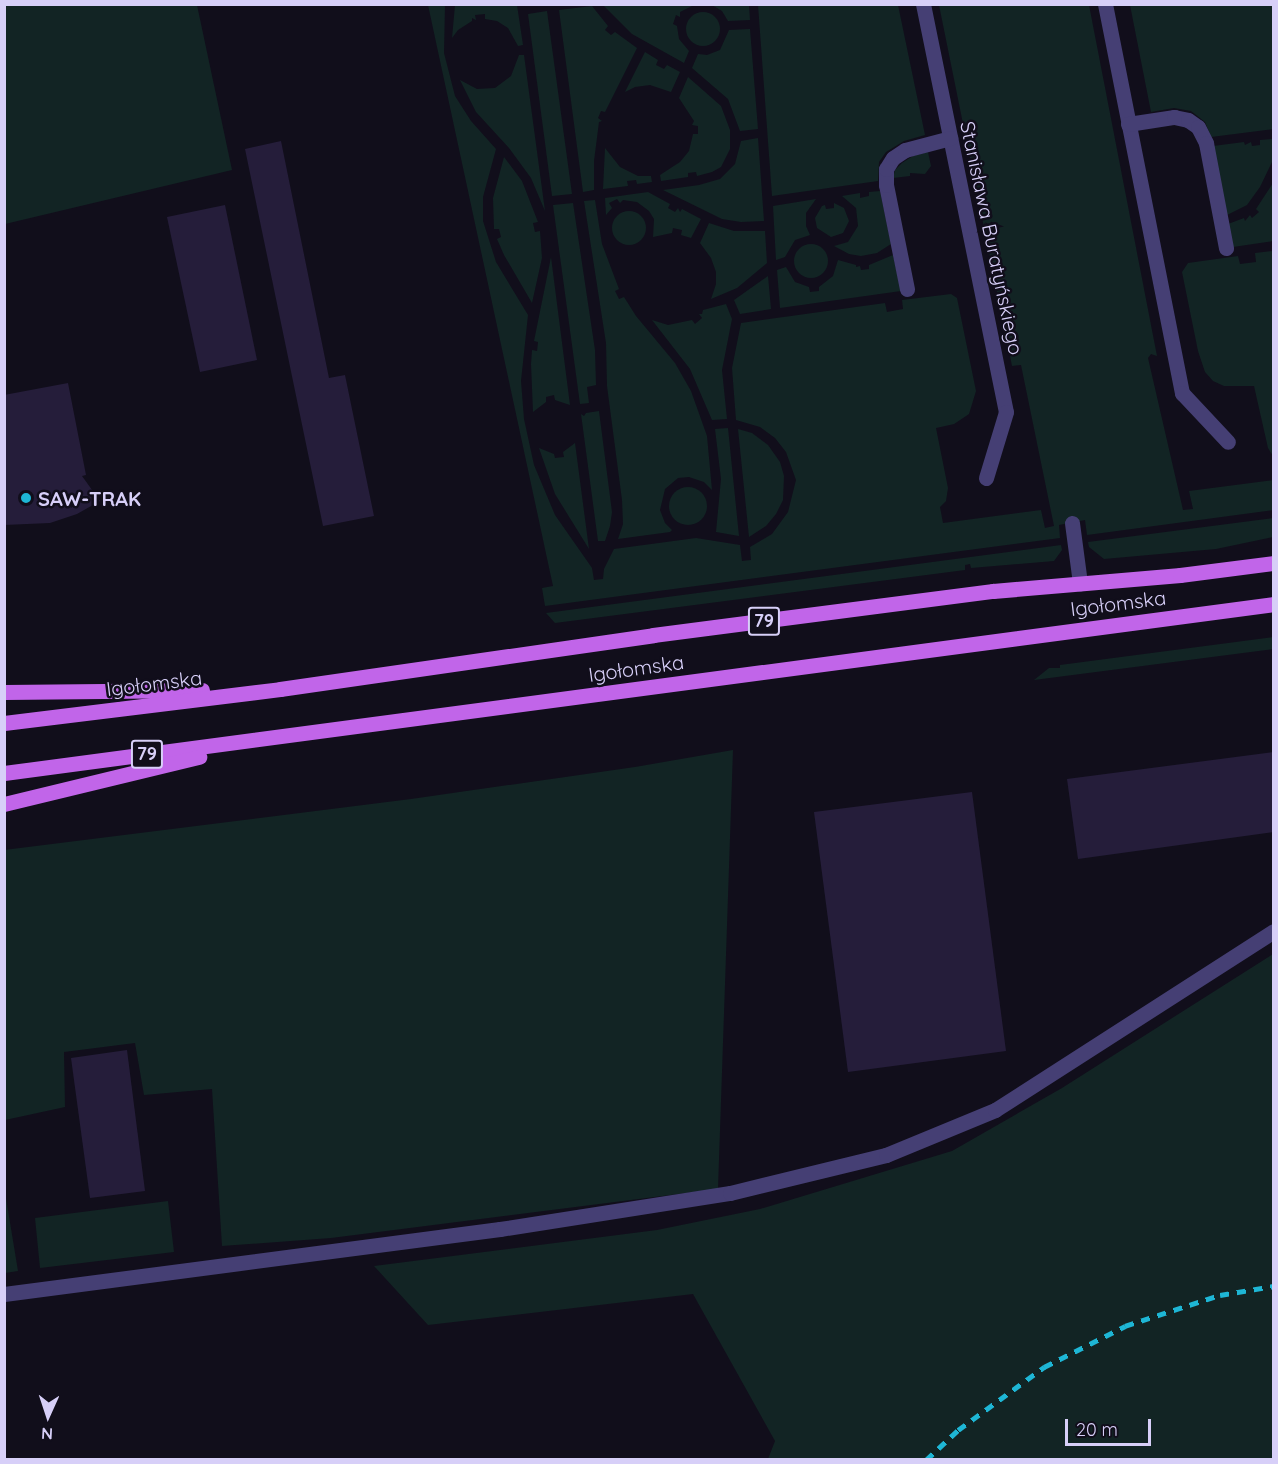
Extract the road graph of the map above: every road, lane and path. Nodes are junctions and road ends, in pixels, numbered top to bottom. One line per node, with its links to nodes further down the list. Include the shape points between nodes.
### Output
1 (923, 4): 4 (lane, Stanisława Buratyńskiego)
2 (1105, 4): 3 (lane)
3 (1128, 124): 5 (lane, via 1174,117 1198,127 1206,143); 7 (lane, via 1182,393)
4 (950, 138): 6 (lane, via 901,152 886,169); 8 (lane, Stanisława Buratyńskiego, via 1006,412)
5 (1226, 248)
6 (907, 289)
7 (1228, 442)
8 (986, 478)
9 (1072, 523): 11 (lane)
10 (1274, 563): 11 (main road, Igołomska / 79)
11 (1080, 583): 13 (main road, Igołomska / 79, via 653,635)
12 (1274, 604): 16 (main road, Igołomska / 79)
13 (280, 689): 14 (main road); 15 (main road, Igołomska / 79)
14 (4, 692)
15 (4, 723)
16 (290, 736): 17 (main road, Igołomska / 79); 18 (main road)
17 (4, 772)
18 (4, 804)
19 (1274, 931): 20 (lane, via 995,1110 886,1155 730,1192 500,1229)
20 (4, 1294)

